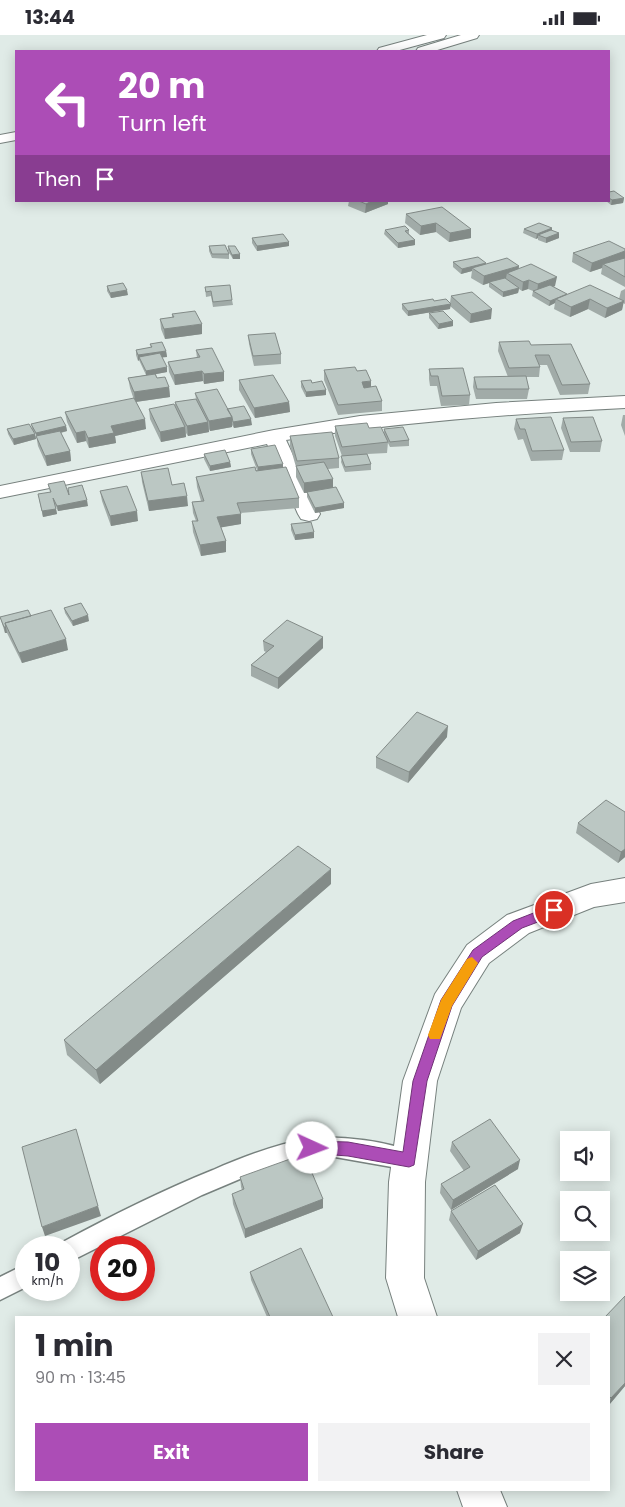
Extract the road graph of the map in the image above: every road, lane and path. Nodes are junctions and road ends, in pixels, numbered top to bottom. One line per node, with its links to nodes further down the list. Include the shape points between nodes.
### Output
1 (440, 35): 3 (main road)
2 (473, 35): 4 (main road)
3 (387, 50)
4 (424, 50)
5 (15, 126): 6 (main road)
6 (0, 129)
7 (15, 136): 8 (main road)
8 (0, 139)
9 (625, 402): 10 (main road, via 496,409 360,422)
10 (274, 436): 11 (main road); 12 (main road)
11 (0, 492)
12 (309, 514)
13 (625, 890): 14 (main road, via 591,896 518,924 478,954 446,1004 420,1081)
14 (409, 1160): 15 (lane, via 348,1149 312,1148 284,1153 172,1198); 18 (main road, via 404,1224 405,1278)
15 (80, 1245)
16 (15, 1281): 17 (lane)
17 (0, 1289)
18 (417, 1316)
19 (478, 1491): 20 (main road)
20 (485, 1507)

